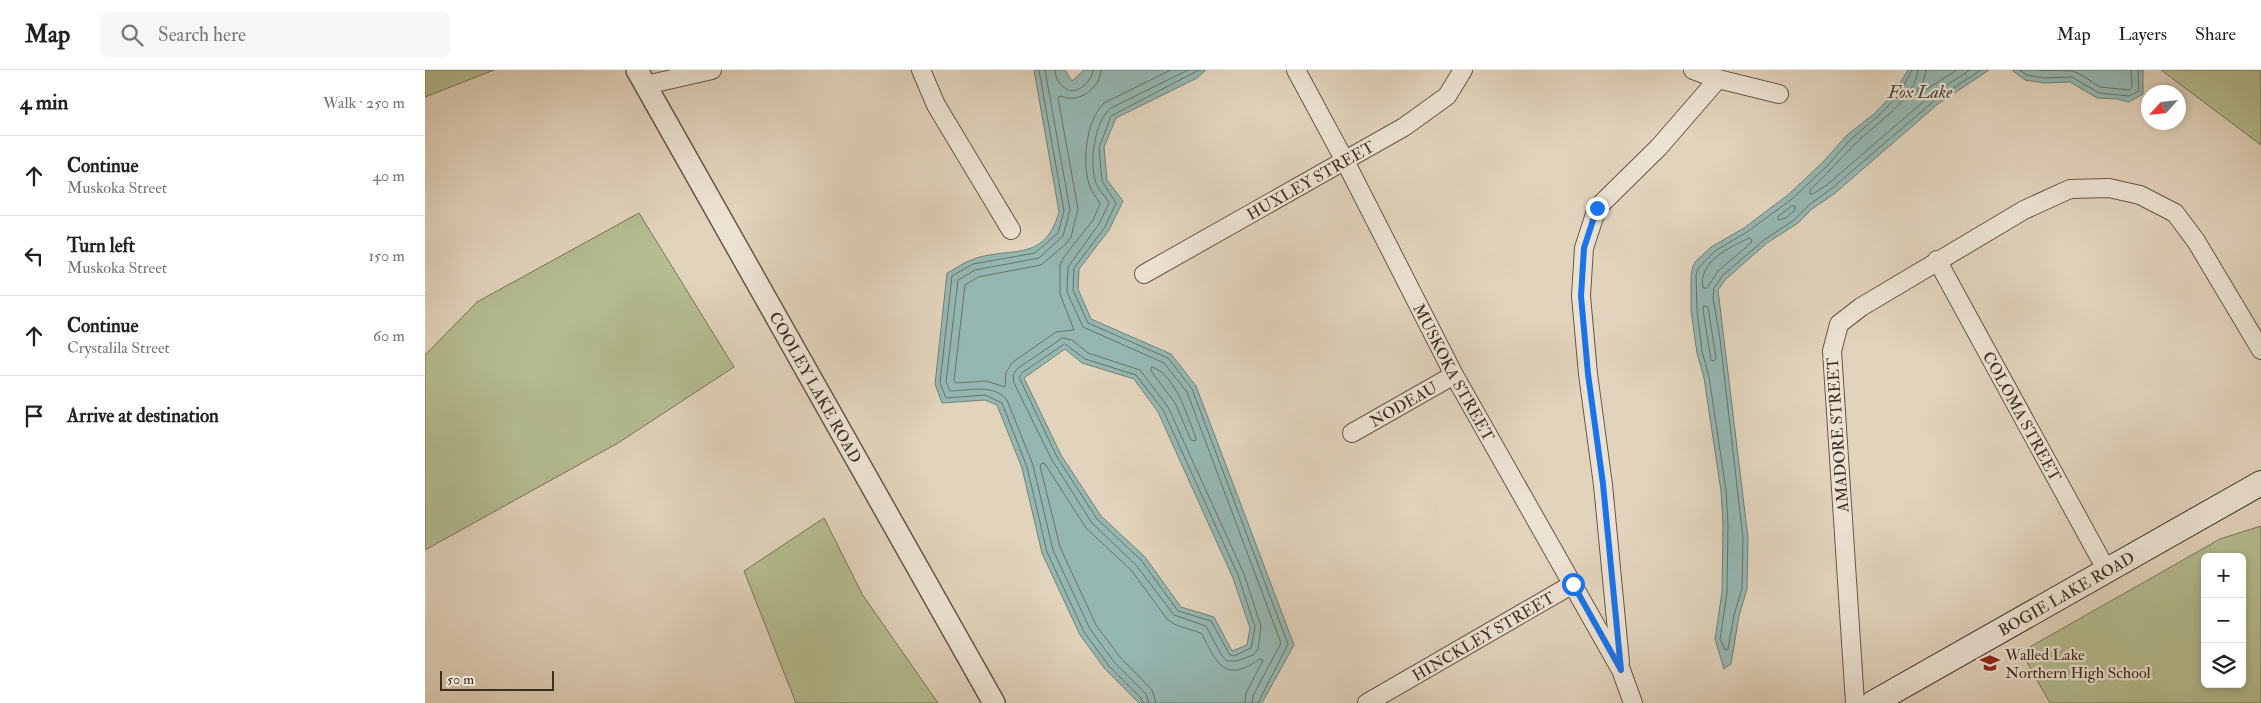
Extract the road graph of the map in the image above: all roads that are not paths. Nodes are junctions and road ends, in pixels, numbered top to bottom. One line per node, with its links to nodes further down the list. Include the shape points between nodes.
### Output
1 (712, 70): 6 (street)
2 (921, 70): 10 (street, via 937,105)
3 (1296, 70): 9 (street, MUSKOKA STREET)
4 (1463, 70): 9 (street, HUXLEY STREET, via 1447,96 1404,127)
5 (1693, 70): 7 (street)
6 (641, 78): 20 (street, COOLEY LAKE ROAD)
7 (1718, 79): 8 (street); 19 (street, MUSKOKA STREET, via 1659,147 1597,208 1584,248 1581,296)
8 (1779, 94)
9 (1345, 161): 12 (street, HUXLEY STREET); 14 (street, MUSKOKA STREET)
10 (1011, 230)
11 (1937, 260): 13 (street, AMADORE STREET, via 2025,210 2070,189 2109,188 2140,195 2175,213 2196,241); 17 (street, COLOMA STREET); 23 (street, AMADORE STREET, via 1839,324 1832,351)
12 (1144, 274)
13 (2261, 350)
14 (1454, 375): 15 (street, NODEAU); 18 (street, MUSKOKA STREET)
15 (1353, 433)
16 (2261, 484): 17 (main road, BOGIE LAKE ROAD)
17 (2107, 571): 24 (main road, BOGIE LAKE ROAD)
18 (1573, 584): 19 (street, MUSKOKA STREET); 21 (street, HINCKLEY STREET)
19 (1621, 670): 22 (street, MUSKOKA STREET)
20 (994, 703)
21 (1367, 703)
22 (1633, 703)
23 (1855, 703)
24 (1873, 703)

